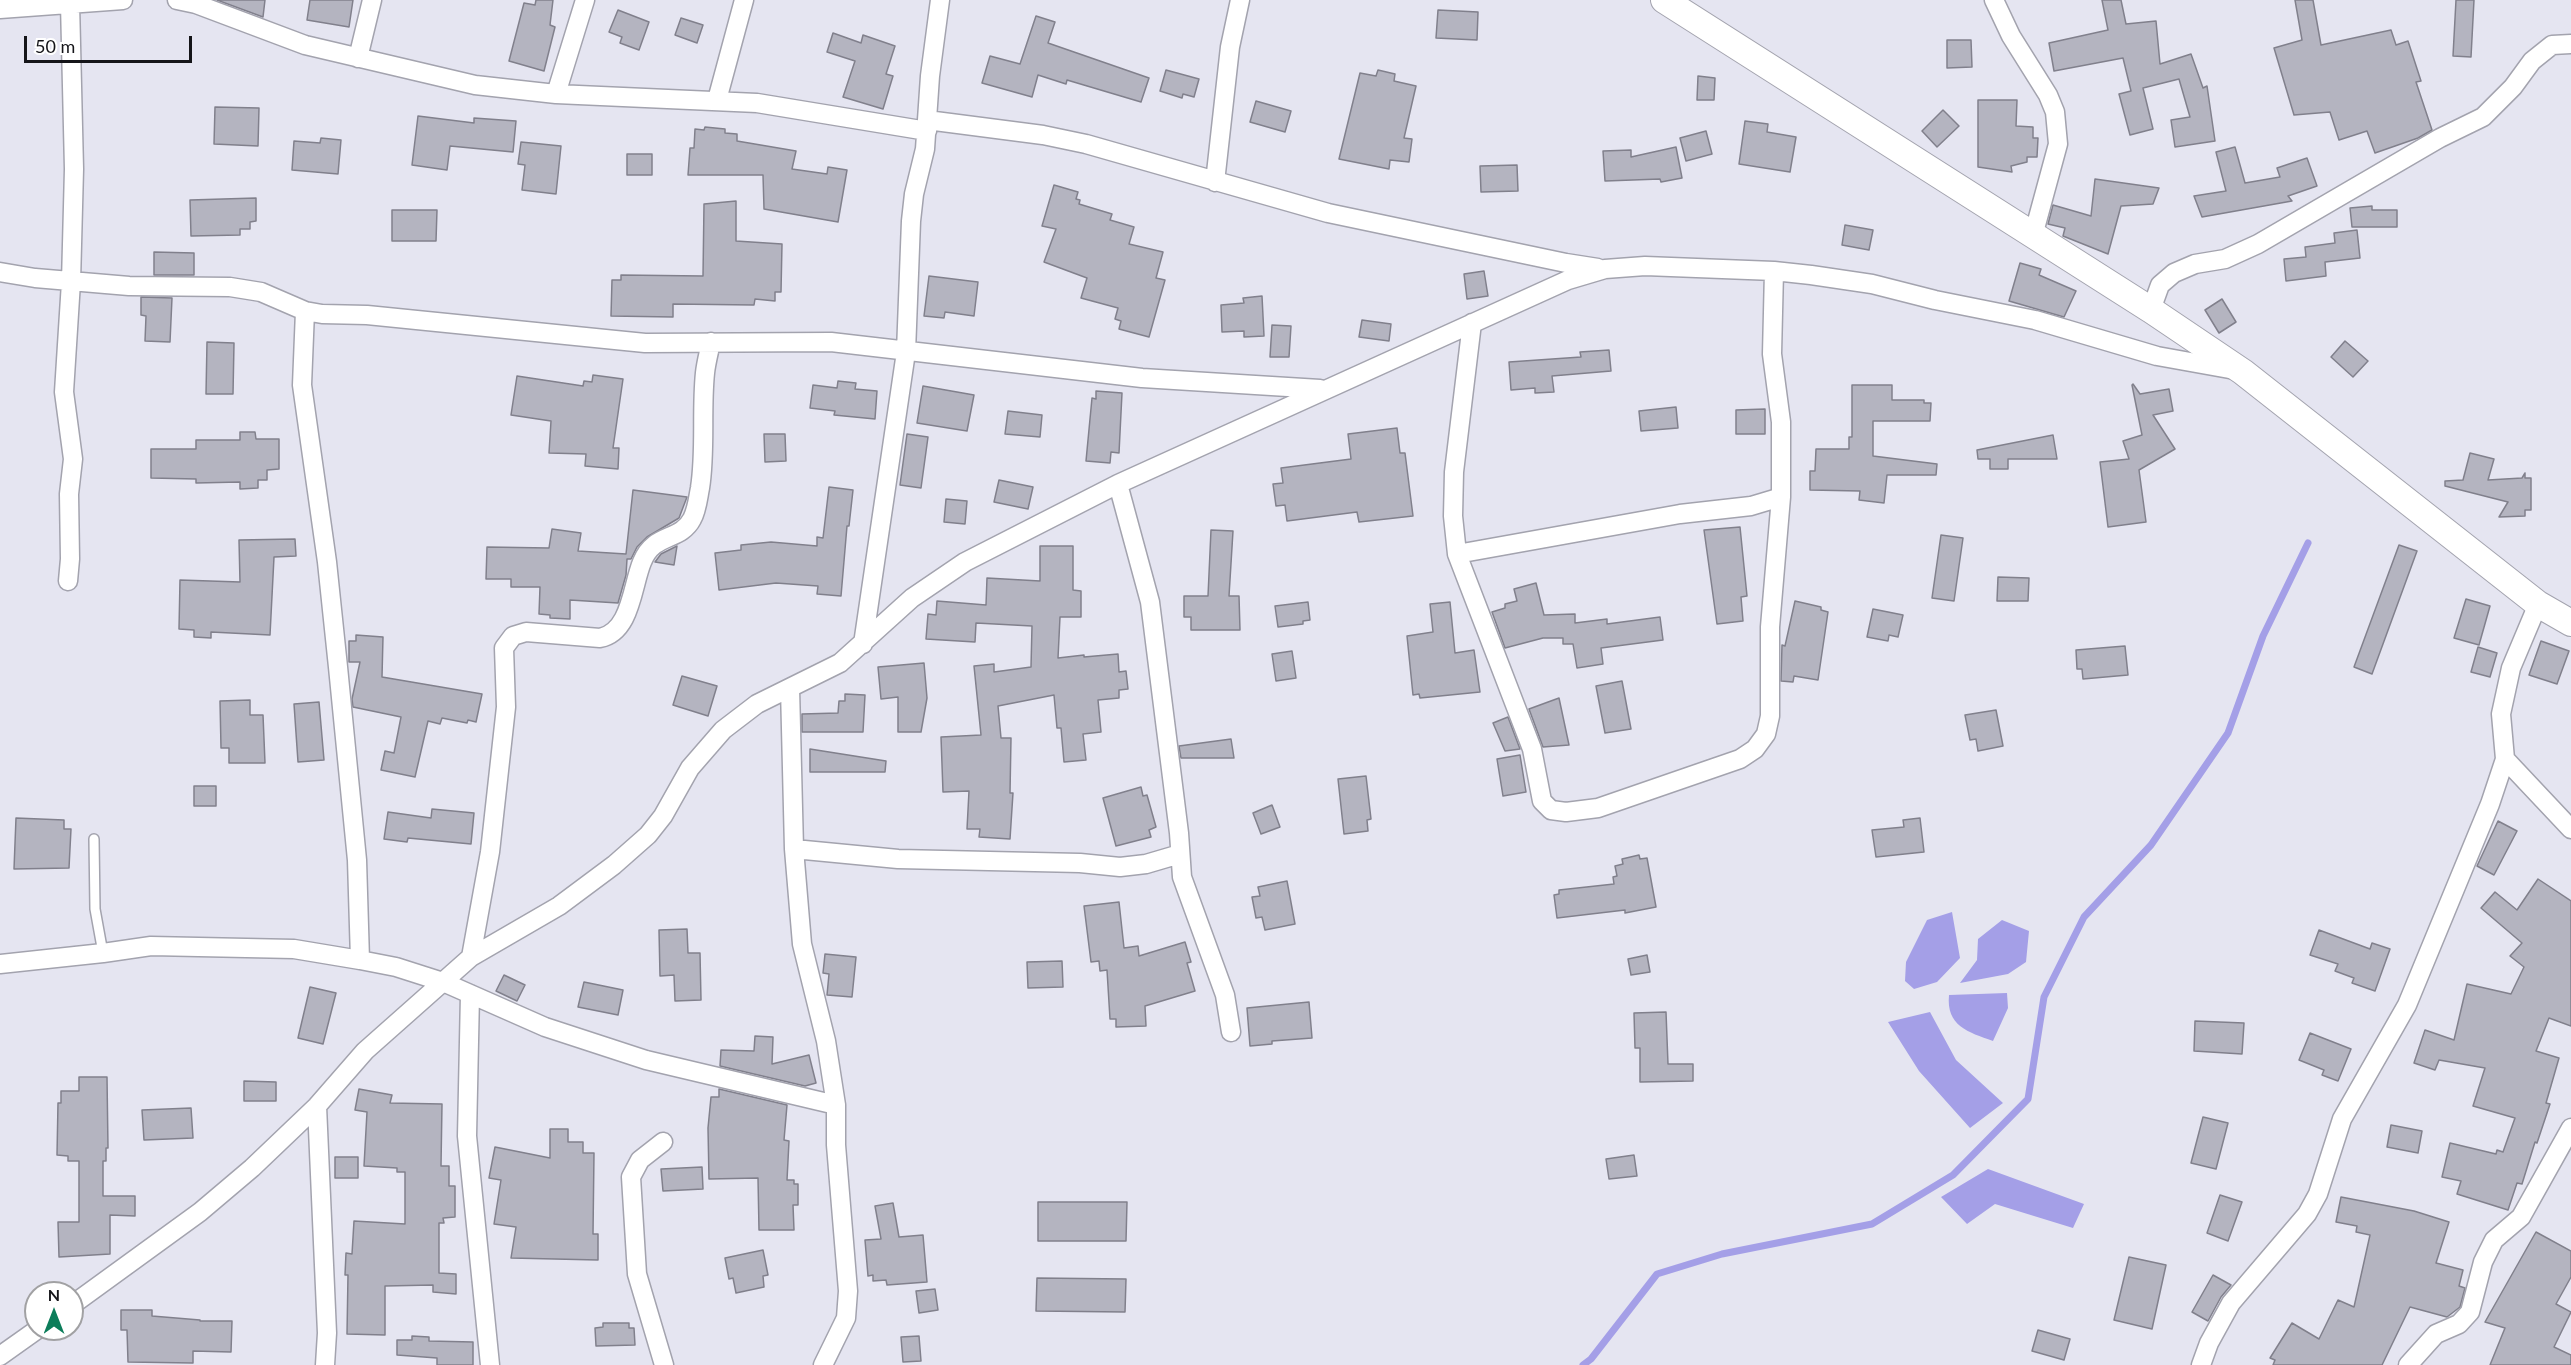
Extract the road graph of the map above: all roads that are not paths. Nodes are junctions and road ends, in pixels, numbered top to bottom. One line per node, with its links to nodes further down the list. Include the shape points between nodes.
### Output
1 (123, 0): 10 (street)
2 (177, 0): 13 (street, via 305,45)
3 (372, 0): 13 (street)
4 (585, 0): 14 (street)
5 (744, 0): 15 (street)
6 (940, 0): 16 (street)
7 (1240, 0): 17 (street, via 1230,47)
8 (1664, 0): 18 (street)
9 (1994, 0): 18 (street, via 2011,36 2048,95 2056,120 2058,144)
10 (70, 3): 11 (street); 22 (street, via 74,169)
11 (0, 9)
12 (2571, 44): 23 (street, via 2552,45 2532,61 2483,117 2258,244 2225,259 2195,264 2174,273 2160,285)
13 (358, 58): 14 (street, via 475,85)
14 (556, 94): 15 (street)
15 (717, 100): 16 (street)
16 (927, 125): 17 (street, via 1043,135); 27 (street, via 911,221)
17 (1215, 182): 19 (street, via 1328,213)
18 (2032, 236): 23 (street)
19 (1605, 268): 20 (street, via 1689,266); 25 (street, via 1568,280)
20 (1774, 271): 28 (street, via 1872,284 2036,320 2157,356); 31 (street, via 1772,354 1781,422)
21 (0, 272): 22 (street)
22 (71, 282): 24 (street, via 230,287 261,292); 33 (street, via 64,392 73,459)
23 (2151, 310): 28 (street)
24 (304, 311): 26 (street, via 645,344); 45 (street, via 302,385 338,668 357,860)
25 (1472, 323): 29 (street); 32 (street, via 1454,472)
26 (711, 342): 27 (street, via 831,342); 44 (street, via 705,373 703,464 693,519 685,529 656,542 645,554 628,610 608,636 526,632 513,636 504,648 506,707 490,852)
27 (906, 352): 29 (street, via 1142,378); 36 (street)
28 (2243, 372): 34 (street)
29 (1326, 390): 30 (street)
30 (1118, 484): 36 (street, via 965,562 912,598); 42 (street, via 1150,602)
31 (1781, 497): 32 (street, via 1751,506 1680,514); 32 (street, via 1766,734 1755,749 1740,759 1598,808 1566,812 1551,810 1542,801 1532,749)
32 (1457, 555)
33 (68, 581)
34 (2538, 604): 35 (street); 38 (street, via 2511,668 2501,714)
35 (2571, 623)
36 (863, 644): 37 (street, via 840,663)
37 (790, 688): 41 (street); 44 (street, via 757,704 723,730 690,768 648,835 614,865 560,906)
38 (2505, 759): 39 (street); 61 (street, via 2407,1005 2342,1119 2318,1194 2286,1242 2231,1303)
39 (2571, 829)
40 (94, 839): 43 (lane, via 95,909)
41 (794, 849): 42 (street, via 897,860 1120,867); 50 (street, via 802,944 826,1041)
42 (1180, 854): 49 (street, via 1193,914 1225,995)
43 (103, 953): 45 (street, via 151,946 294,949); 46 (street)
44 (471, 957): 47 (street)
45 (360, 960): 47 (street)
46 (0, 964)
47 (442, 982): 48 (street); 51 (street, via 365,1051)
48 (470, 994): 50 (street, via 545,1026 646,1060); 58 (street, via 467,1137)
49 (1231, 1032)
50 (836, 1105): 60 (street, via 847,1300 846,1318)
51 (316, 1106): 54 (street, via 200,1212); 57 (street, via 327,1333)
52 (2571, 1128): 62 (street, via 2521,1217 2494,1240 2483,1262 2470,1312 2459,1324 2436,1334)
53 (663, 1142): 59 (street, via 640,1160 631,1177 637,1274)
54 (84, 1296)
55 (24, 1339): 56 (street)
56 (0, 1356)
57 (325, 1365)
58 (490, 1365)
59 (664, 1365)
60 (823, 1365)
61 (2201, 1365)
62 (2408, 1365)

